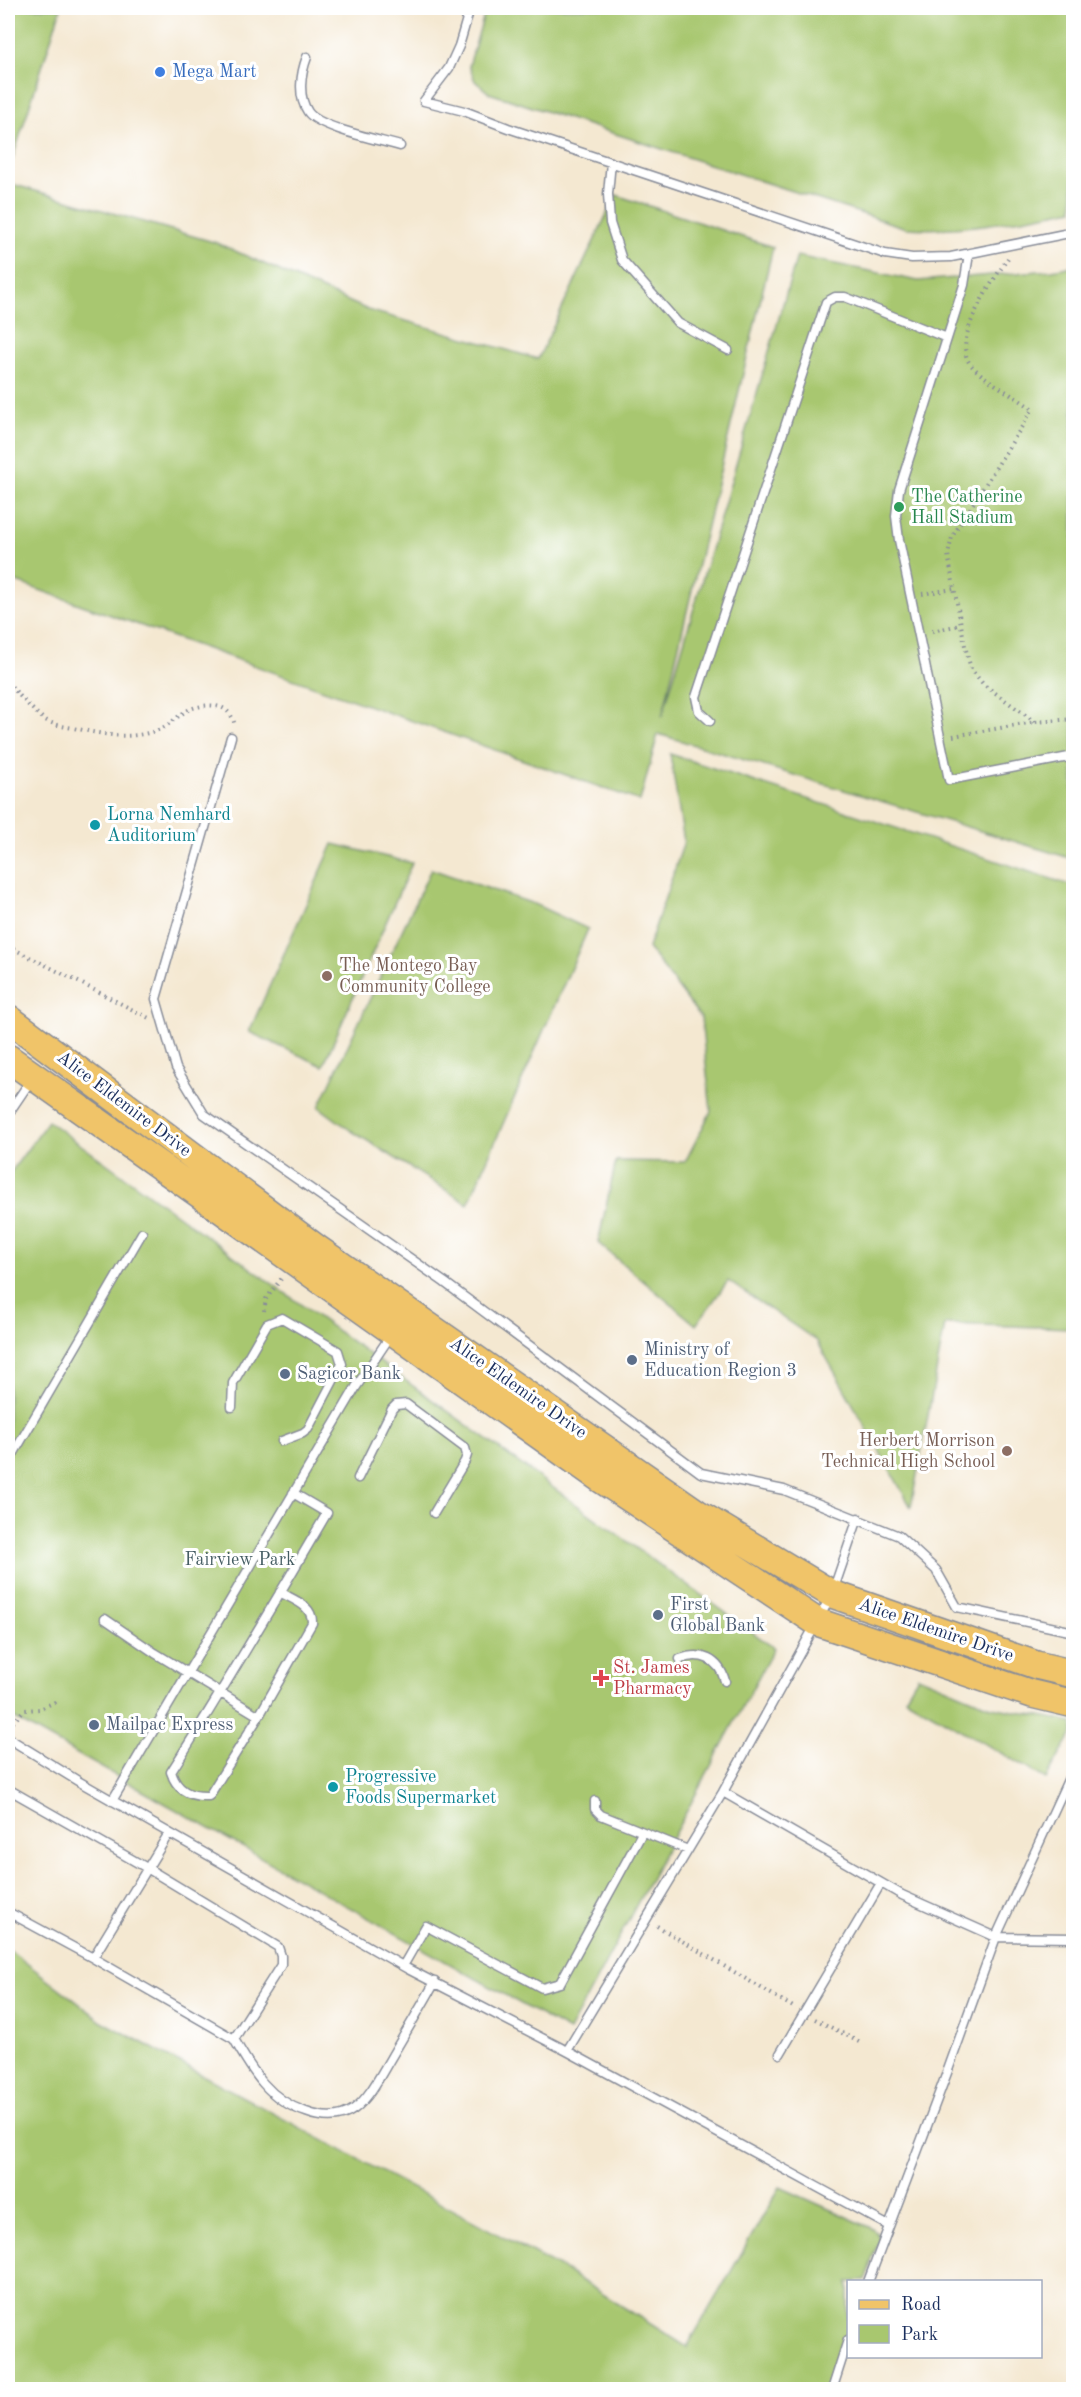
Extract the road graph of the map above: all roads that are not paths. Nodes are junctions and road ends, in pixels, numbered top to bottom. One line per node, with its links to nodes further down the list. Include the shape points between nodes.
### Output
1 (470, 8): 4 (lane, via 449,68 424,101)
2 (307, 57): 3 (lane, via 301,72 301,91 308,112 328,125)
3 (400, 146)
4 (611, 162): 7 (lane, via 885,254 912,258); 9 (lane, via 610,223 622,260 678,323)
5 (1072, 233): 6 (lane); 7 (lane)
6 (1074, 243)
7 (969, 254): 8 (lane, via 964,285)
8 (947, 338): 10 (lane, via 845,297 830,299 823,307 696,697 699,711); 12 (lane, via 899,490 896,516 949,780)
9 (728, 350)
10 (710, 722)
11 (231, 737): 25 (lane, via 156,999 176,1068 204,1114 444,1282 701,1473 784,1490)
12 (1074, 756)
13 (8, 1018): 27 (main road, Alice Eldemire Drive, via 345,1268 698,1513)
14 (8, 1058): 15 (main road, Alice Eldemire Drive)
15 (33, 1077): 16 (lane); 18 (main road, Alice Eldemire Drive)
16 (8, 1114)
17 (141, 1233): 21 (lane)
18 (393, 1332): 23 (lane); 29 (main road, Alice Eldemire Drive, via 601,1479)
19 (232, 1407): 20 (lane, via 233,1383 267,1324 282,1318 338,1351 342,1364 308,1429)
20 (282, 1441)
21 (8, 1463)
22 (358, 1478): 24 (lane, via 392,1409 406,1404 465,1448 465,1461)
23 (293, 1493): 26 (lane, via 327,1513); 32 (lane)
24 (434, 1513)
25 (858, 1518): 27 (lane); 30 (lane, via 900,1536 936,1570 957,1607)
26 (280, 1592): 35 (lane); 37 (lane, via 308,1608 312,1623)
27 (832, 1594): 29 (lane); 33 (main road, Alice Eldemire Drive, via 1036,1665)
28 (105, 1619): 32 (lane)
29 (817, 1622): 36 (main road, Alice Eldemire Drive, via 1032,1694); 41 (lane)
30 (1074, 1632)
31 (680, 1659): 34 (lane, via 699,1655 709,1658)
32 (187, 1671): 35 (lane); 42 (lane)
33 (1074, 1674)
34 (725, 1681)
35 (221, 1693): 37 (lane); 37 (lane, via 171,1772 174,1781 189,1794 209,1796)
36 (1074, 1704)
37 (259, 1716)
38 (8, 1738): 42 (lane)
39 (1074, 1767): 50 (lane)
40 (8, 1789): 47 (lane)
41 (723, 1792): 46 (lane); 48 (lane)
42 (112, 1801): 44 (lane)
43 (595, 1801): 45 (lane, via 595,1809 601,1815)
44 (169, 1833): 47 (lane); 53 (lane)
45 (642, 1833): 46 (lane); 53 (lane, via 560,1983 542,1988 426,1926)
46 (688, 1850): 56 (lane)
47 (147, 1868): 52 (lane); 55 (lane, via 278,1947 281,1965)
48 (881, 1883): 50 (lane); 57 (lane)
49 (8, 1912): 52 (lane)
50 (996, 1937): 51 (lane); 58 (lane)
51 (1074, 1938)
52 (93, 1958): 55 (lane)
53 (403, 1966): 54 (lane)
54 (435, 1982): 55 (lane, via 369,2094 353,2110 338,2116 322,2118 270,2094); 56 (lane)
55 (234, 2039)
56 (567, 2051): 58 (lane)
57 (780, 2054)
58 (889, 2226): 59 (lane)
59 (869, 2280)
60 (847, 2346): 61 (lane)
61 (832, 2390)

